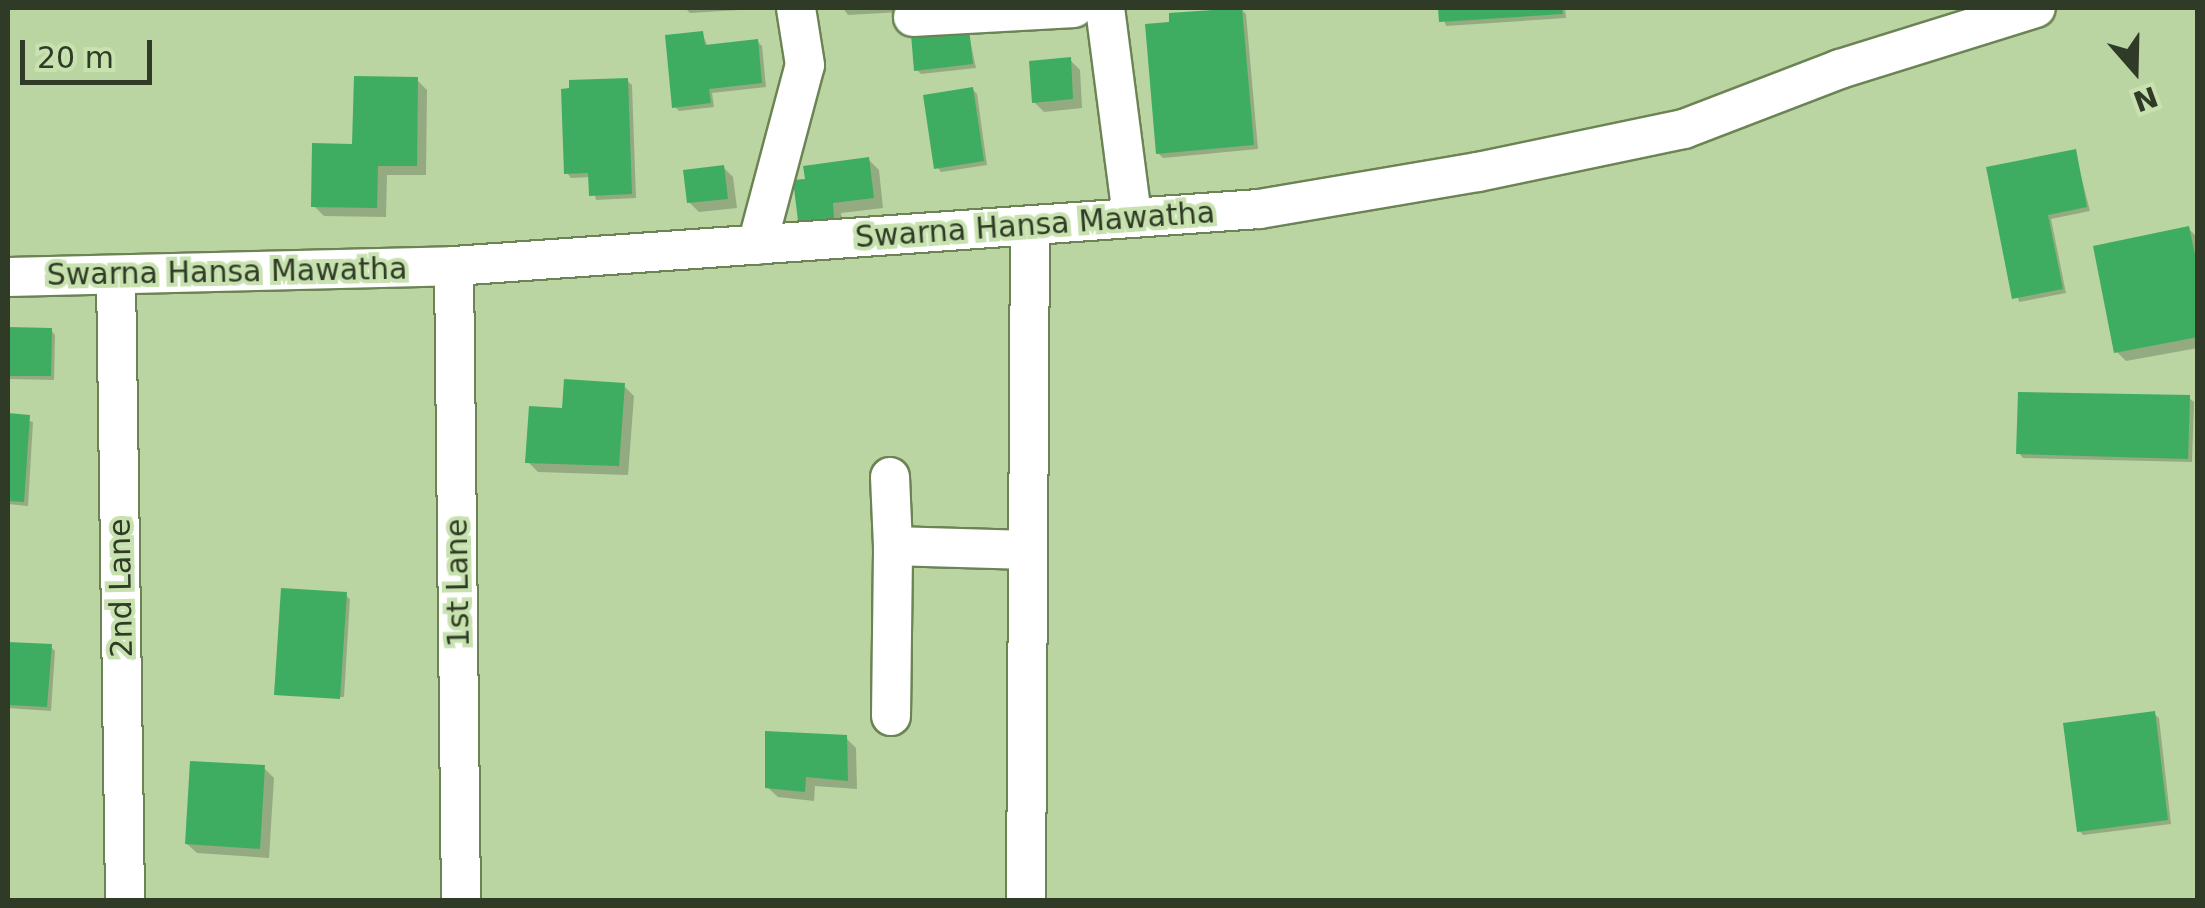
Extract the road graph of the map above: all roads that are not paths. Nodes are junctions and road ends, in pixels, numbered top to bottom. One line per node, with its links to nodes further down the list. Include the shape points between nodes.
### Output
1 (796, 8): 8 (street, via 805,65)
2 (1074, 8): 5 (street)
3 (1105, 8): 6 (street)
4 (2036, 8): 6 (street, Swarna Hansa Mawatha, via 1840,69 1684,129 1259,209)
5 (912, 17)
6 (1132, 218): 7 (street, Swarna Hansa Mawatha)
7 (1030, 225): 8 (street, Swarna Hansa Mawatha); 14 (street)
8 (757, 245): 9 (street, Swarna Hansa Mawatha)
9 (454, 266): 11 (street, Swarna Hansa Mawatha); 17 (street, 1st Lane)
10 (8, 276): 11 (street, Swarna Hansa Mawatha)
11 (116, 276): 16 (street, 2nd Lane)
12 (890, 477): 13 (street)
13 (894, 546): 14 (street); 15 (street)
14 (1027, 550): 18 (street)
15 (892, 716)
16 (125, 900)
17 (461, 900)
18 (1026, 900)

